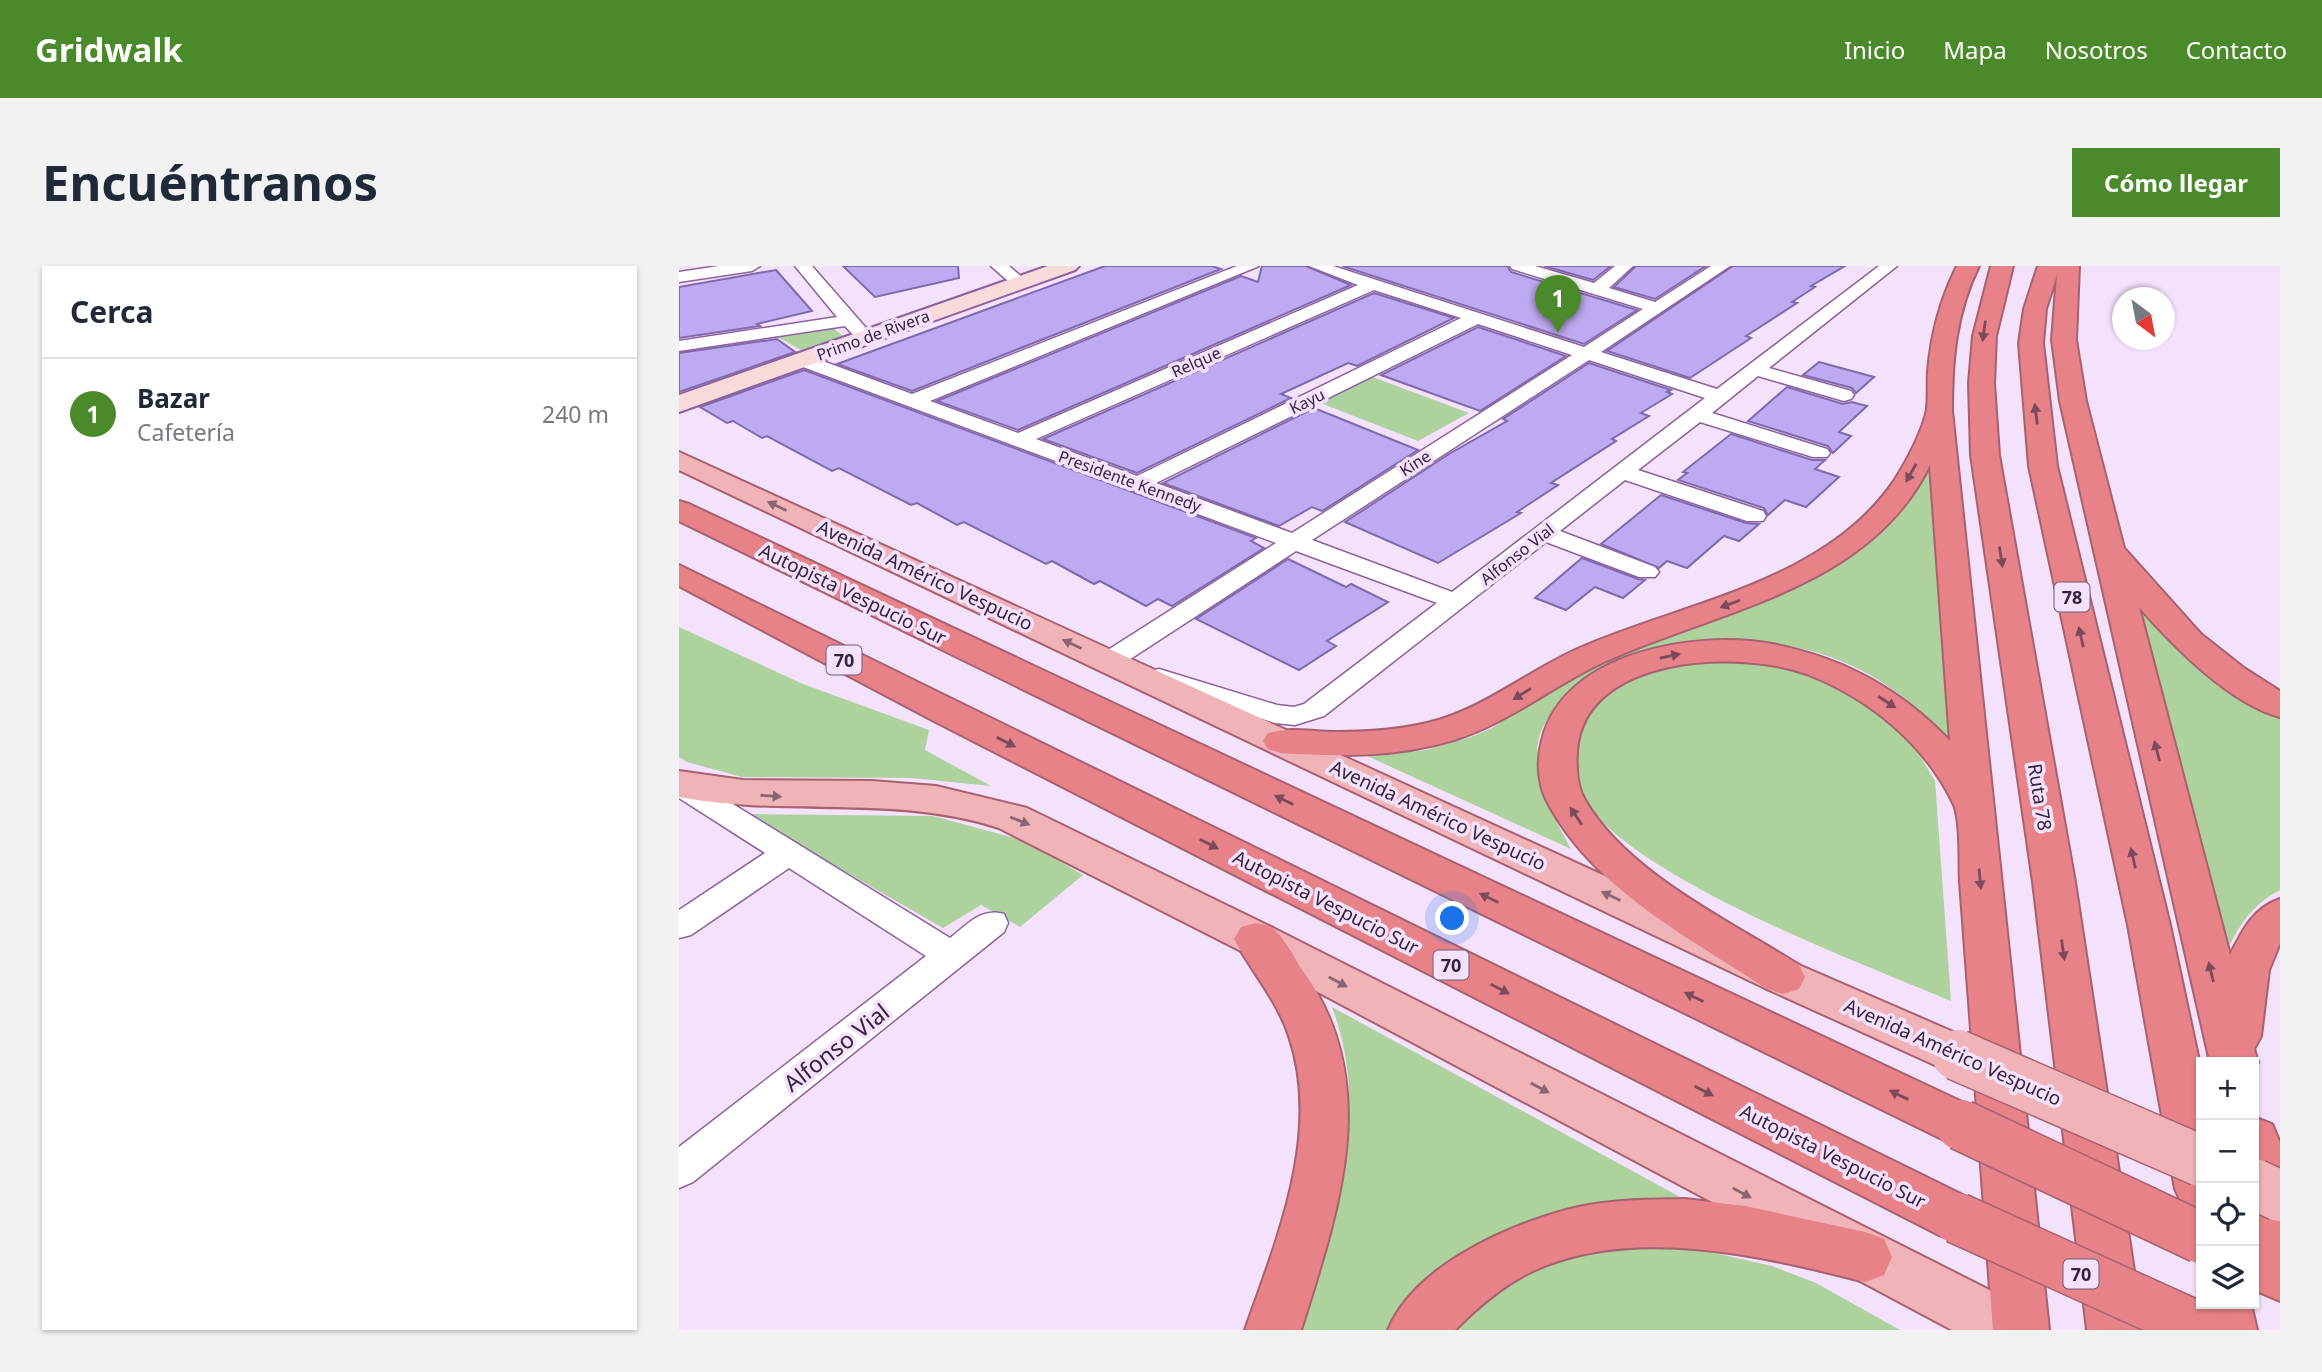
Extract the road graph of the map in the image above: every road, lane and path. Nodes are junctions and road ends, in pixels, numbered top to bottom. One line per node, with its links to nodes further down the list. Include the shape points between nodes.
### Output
1 (752, 266): 15 (street)
2 (803, 266): 21 (street)
3 (999, 266): 16 (street)
4 (1068, 266): 16 (street, Primo de Rivera)
5 (1251, 266): 29 (street)
6 (1317, 266): 17 (street)
7 (1518, 266): 18 (street)
8 (1625, 266): 18 (street)
9 (1723, 266): 19 (street, Kine)
10 (1889, 266): 26 (street, Alfonso Vial)
11 (1968, 266): 31 (highway, via 1945,333)
12 (2002, 266): 79 (highway, Ruta 78, one-way to 79, via 1982,343 1985,455 2054,883)
13 (2049, 266): 67 (highway, 78, one-way to 13, via 2149,925 2043,466 2031,343 2035,309)
14 (2068, 266): 42 (highway, via 2066,352)
15 (679, 276)
16 (1021, 283): 22 (street, Primo de Rivera)
17 (1374, 284): 20 (street); 33 (street, Relque)
18 (1596, 290): 19 (street)
19 (1657, 308): 24 (street, Kine)
20 (1476, 318): 24 (street); 37 (street, Kayu)
21 (850, 320): 22 (street); 23 (street)
22 (866, 338): 25 (street, Primo de Rivera)
23 (679, 346)
24 (1585, 354): 28 (street); 43 (street, Kine)
25 (802, 360): 29 (street, Presidente Kennedy); 30 (street, Primo de Rivera)
26 (1756, 370): 27 (street); 28 (street, Alfonso Vial)
27 (1845, 395)
28 (1721, 397): 32 (street, Alfonso Vial)
29 (912, 401): 33 (street, Presidente Kennedy)
30 (679, 404)
31 (1939, 411): 52 (highway, one-way to 52, via 1912,474 1889,504 1834,552 1782,583 1592,655 1492,712 1445,731 1369,744); 54 (highway)
32 (1699, 415): 34 (street); 36 (street, Alfonso Vial)
33 (1019, 440): 37 (street, Presidente Kennedy)
34 (1820, 453)
35 (679, 460): 50 (main road, Avenida Américo Vespucio, one-way to 35)
36 (1622, 472): 40 (street); 41 (street, Alfonso Vial)
37 (1138, 484): 43 (street, Presidente Kennedy)
38 (679, 487): 44 (highway)
39 (679, 510): 44 (highway, Autopista Vespucio Sur)
40 (1755, 516)
41 (1544, 533): 45 (street); 48 (street, Alfonso Vial)
42 (2103, 534): 51 (highway, via 2171,626 2218,666); 62 (highway, one-way to 42)
43 (1293, 541): 48 (street, Presidente Kennedy); 50 (street, Kine)
44 (773, 555): 70 (highway, Autopista Vespucio Sur, one-way to 44, bridge)
45 (1647, 572)
46 (679, 574): 49 (highway, Autopista Vespucio Sur / 70)
47 (679, 589): 49 (highway)
48 (1457, 602): 50 (street, Alfonso Vial, via 1314,710 1295,716 1275,715)
49 (744, 608): 80 (highway, Autopista Vespucio Sur / 70, one-way to 80, bridge, via 1957,1217)
50 (1109, 661): 52 (main road, Avenida Américo Vespucio)
51 (2280, 706)
52 (1281, 741): 61 (main road, Avenida Américo Vespucio, one-way to 52)
53 (679, 784): 55 (street); 59 (main road, one-way to 59, via 781,797 901,796 974,805 1048,833)
54 (1974, 811): 61 (highway, one-way to 54, via 1630,873 1577,818 1563,793 1557,761 1565,723 1589,692 1631,667 1696,651 1750,651 1808,664 1862,687 1912,721 1950,764); 76 (highway, one-way to 76)
55 (790, 852): 58 (street); 60 (street)
56 (2280, 915): 63 (highway, via 2259,940 2245,974)
57 (992, 923): 60 (street, Alfonso Vial)
58 (679, 926)
59 (1256, 939): 72 (main road, one-way to 72); 77 (highway, via 1287,980 1307,1021 1320,1061 1325,1101 1317,1194)
60 (951, 955): 66 (street, Alfonso Vial)
61 (1783, 977): 65 (main road, Avenida Américo Vespucio, bridge)
62 (2234, 1057)
63 (2236, 1057)
64 (2259, 1158): 71 (highway)
65 (2196, 1159)
66 (679, 1170)
67 (2200, 1183)
68 (2259, 1186): 69 (main road, bridge)
69 (2280, 1196)
70 (2196, 1236)
71 (2280, 1238)
72 (1865, 1257): 76 (main road); 78 (highway, via 1803,1240 1693,1224 1599,1227 1549,1238 1496,1262 1447,1296)
73 (2259, 1265): 74 (highway)
74 (2280, 1275)
75 (2225, 1309): 81 (highway)
76 (2003, 1325)
77 (1273, 1330)
78 (1416, 1330)
79 (2115, 1330)
80 (2204, 1330)
81 (2229, 1330)

